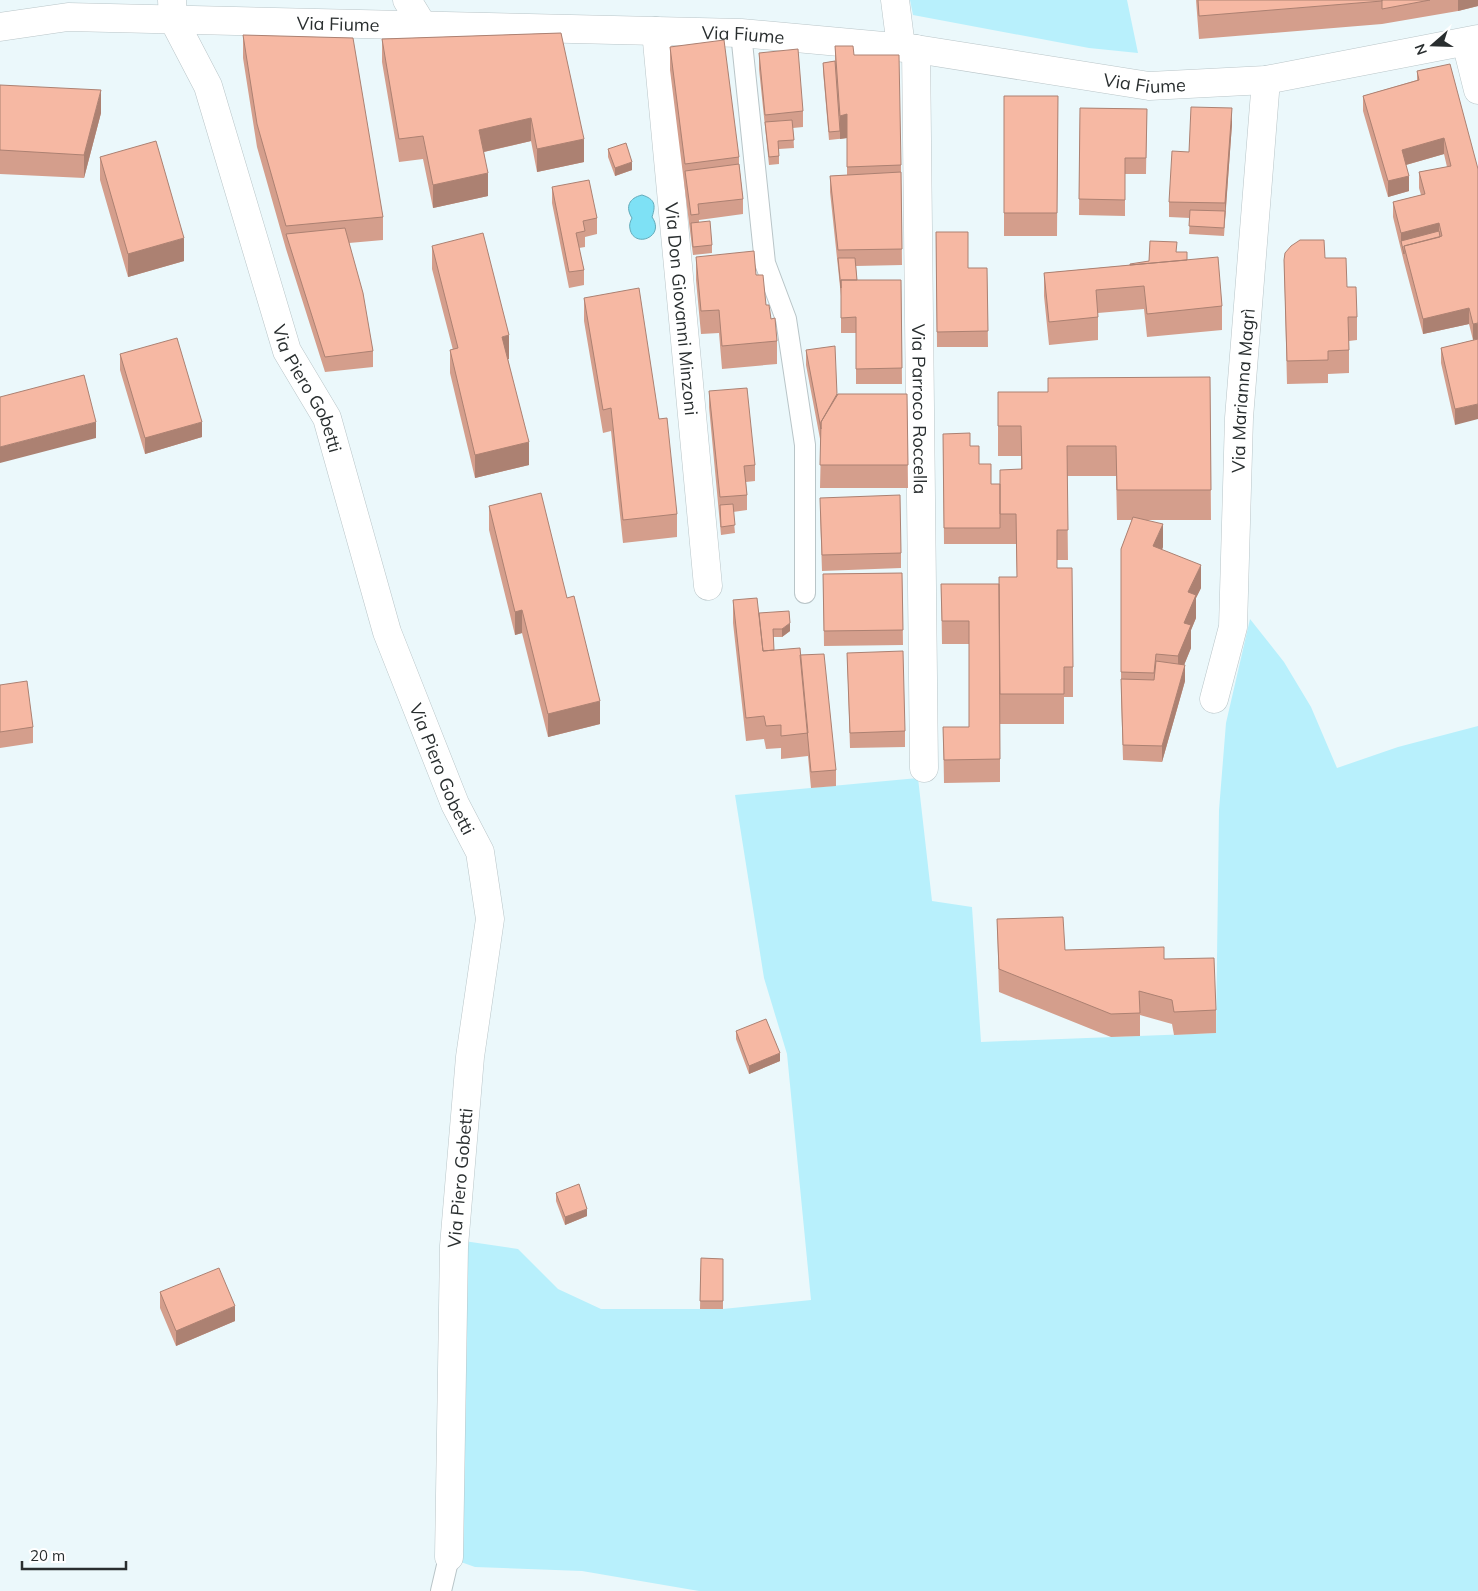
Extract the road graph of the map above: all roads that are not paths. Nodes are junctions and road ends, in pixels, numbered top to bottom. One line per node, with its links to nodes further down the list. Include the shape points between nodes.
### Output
1 (407, 0): 4 (street)
2 (895, 0): 9 (street, Via Parroco Roccella)
3 (172, 10): 4 (street, Via Fiume); 5 (street, Via Fiume, via 68,17); 16 (street, Via Piero Gobetti, via 208,86 287,351 327,418 387,632 455,804 480,852 490,919 470,1057 454,1246)
4 (422, 26): 6 (street, Via Fiume)
5 (0, 27)
6 (656, 31): 7 (street, Via Fiume); 12 (street, Via Don Giovanni Minzoni)
7 (741, 33): 9 (street, Via Fiume); 13 (lane, via 765,264 786,319 805,445)
8 (1472, 40): 10 (street, Via Fiume); 11 (street)
9 (908, 48): 10 (street, Via Fiume, via 1150,86); 15 (street, Via Parroco Roccella)
10 (1266, 80): 14 (street, Via Marianna Magrì, via 1239,418 1233,626)
11 (1478, 90)
12 (708, 586)
13 (805, 593)
14 (1214, 699)
15 (924, 768)
16 (449, 1557): 17 (lane)
17 (441, 1591)

